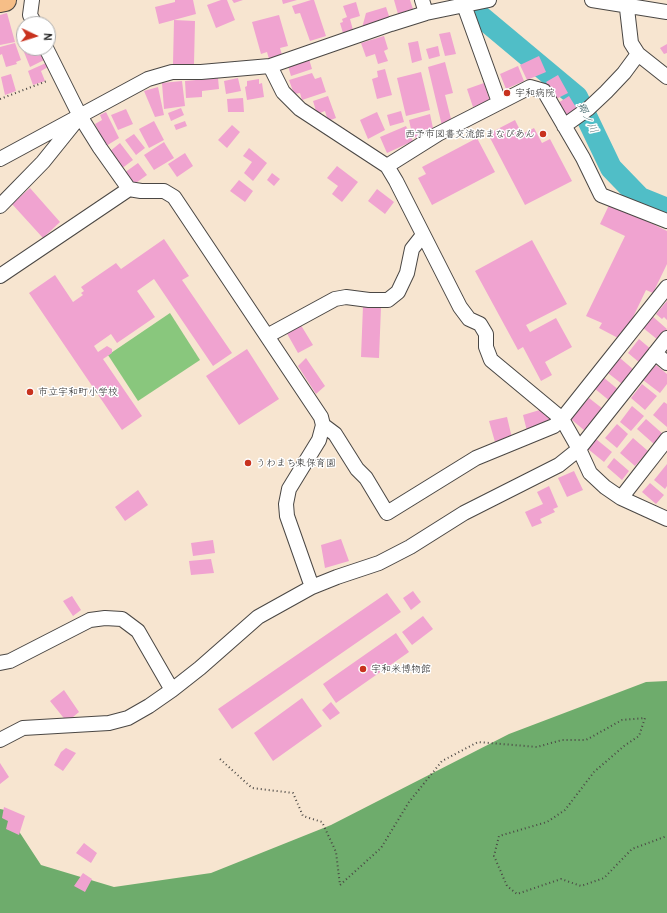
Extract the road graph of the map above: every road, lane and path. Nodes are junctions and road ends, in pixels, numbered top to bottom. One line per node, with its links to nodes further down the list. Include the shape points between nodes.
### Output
1 (5, 0): 5 (highway)
2 (32, 0): 10 (street)
3 (489, 0): 7 (street)
4 (592, 0): 6 (street)
5 (0, 1)
6 (627, 3): 9 (street); 11 (street, via 631,43)
7 (464, 5): 8 (street); 17 (street)
8 (424, 7): 13 (street, via 391,24)
9 (667, 12)
10 (31, 16)
11 (638, 54): 15 (street); 19 (street, via 606,92)
12 (50, 56): 14 (street)
13 (270, 66): 18 (street, via 172,72 148,79); 21 (street, via 283,92 300,109)
14 (60, 76): 16 (path); 18 (street)
15 (667, 77)
16 (0, 99)
17 (499, 102): 19 (street, via 530,87 544,91); 21 (street, via 438,134)
18 (80, 116): 20 (street); 22 (street); 23 (street, via 43,162)
19 (564, 126): 24 (street, via 601,194)
20 (0, 159)
21 (387, 166): 25 (street)
22 (130, 189): 26 (street); 28 (street, via 164,191 174,198)
23 (0, 206)
24 (667, 221)
25 (422, 235): 28 (street, via 412,249 398,292 388,300 346,297 335,299); 32 (street, via 460,307 469,319 480,324 486,334 486,347 491,360)
26 (0, 276)
27 (667, 287): 32 (street)
28 (267, 336): 33 (street, via 321,417)
29 (667, 338): 30 (street)
30 (655, 353): 31 (street); 35 (street)
31 (667, 363)
32 (562, 418): 33 (street, via 554,426 476,458 387,512 335,434); 35 (street)
33 (323, 425): 38 (street, via 319,440 289,489 286,504 287,516)
34 (667, 439): 36 (street)
35 (579, 449): 36 (street, via 590,473); 38 (street, via 559,465 464,513 404,550 379,563)
36 (621, 498): 37 (street)
37 (667, 520)
38 (312, 588): 40 (street, via 258,617)
39 (0, 663): 40 (street, via 10,661 90,620 122,619 138,631)
40 (172, 690): 41 (street, via 128,718 109,723 23,728)
41 (0, 740)
42 (220, 759): 43 (path, via 252,788 293,793 303,816 322,822 336,852 340,885 381,848 409,802 442,761 478,742 537,747 562,740 586,740 622,720 645,718 639,736 594,772 565,810 547,822 499,836 494,856 507,886 517,894 561,879 581,886 604,878 632,849)
43 (667, 836)

